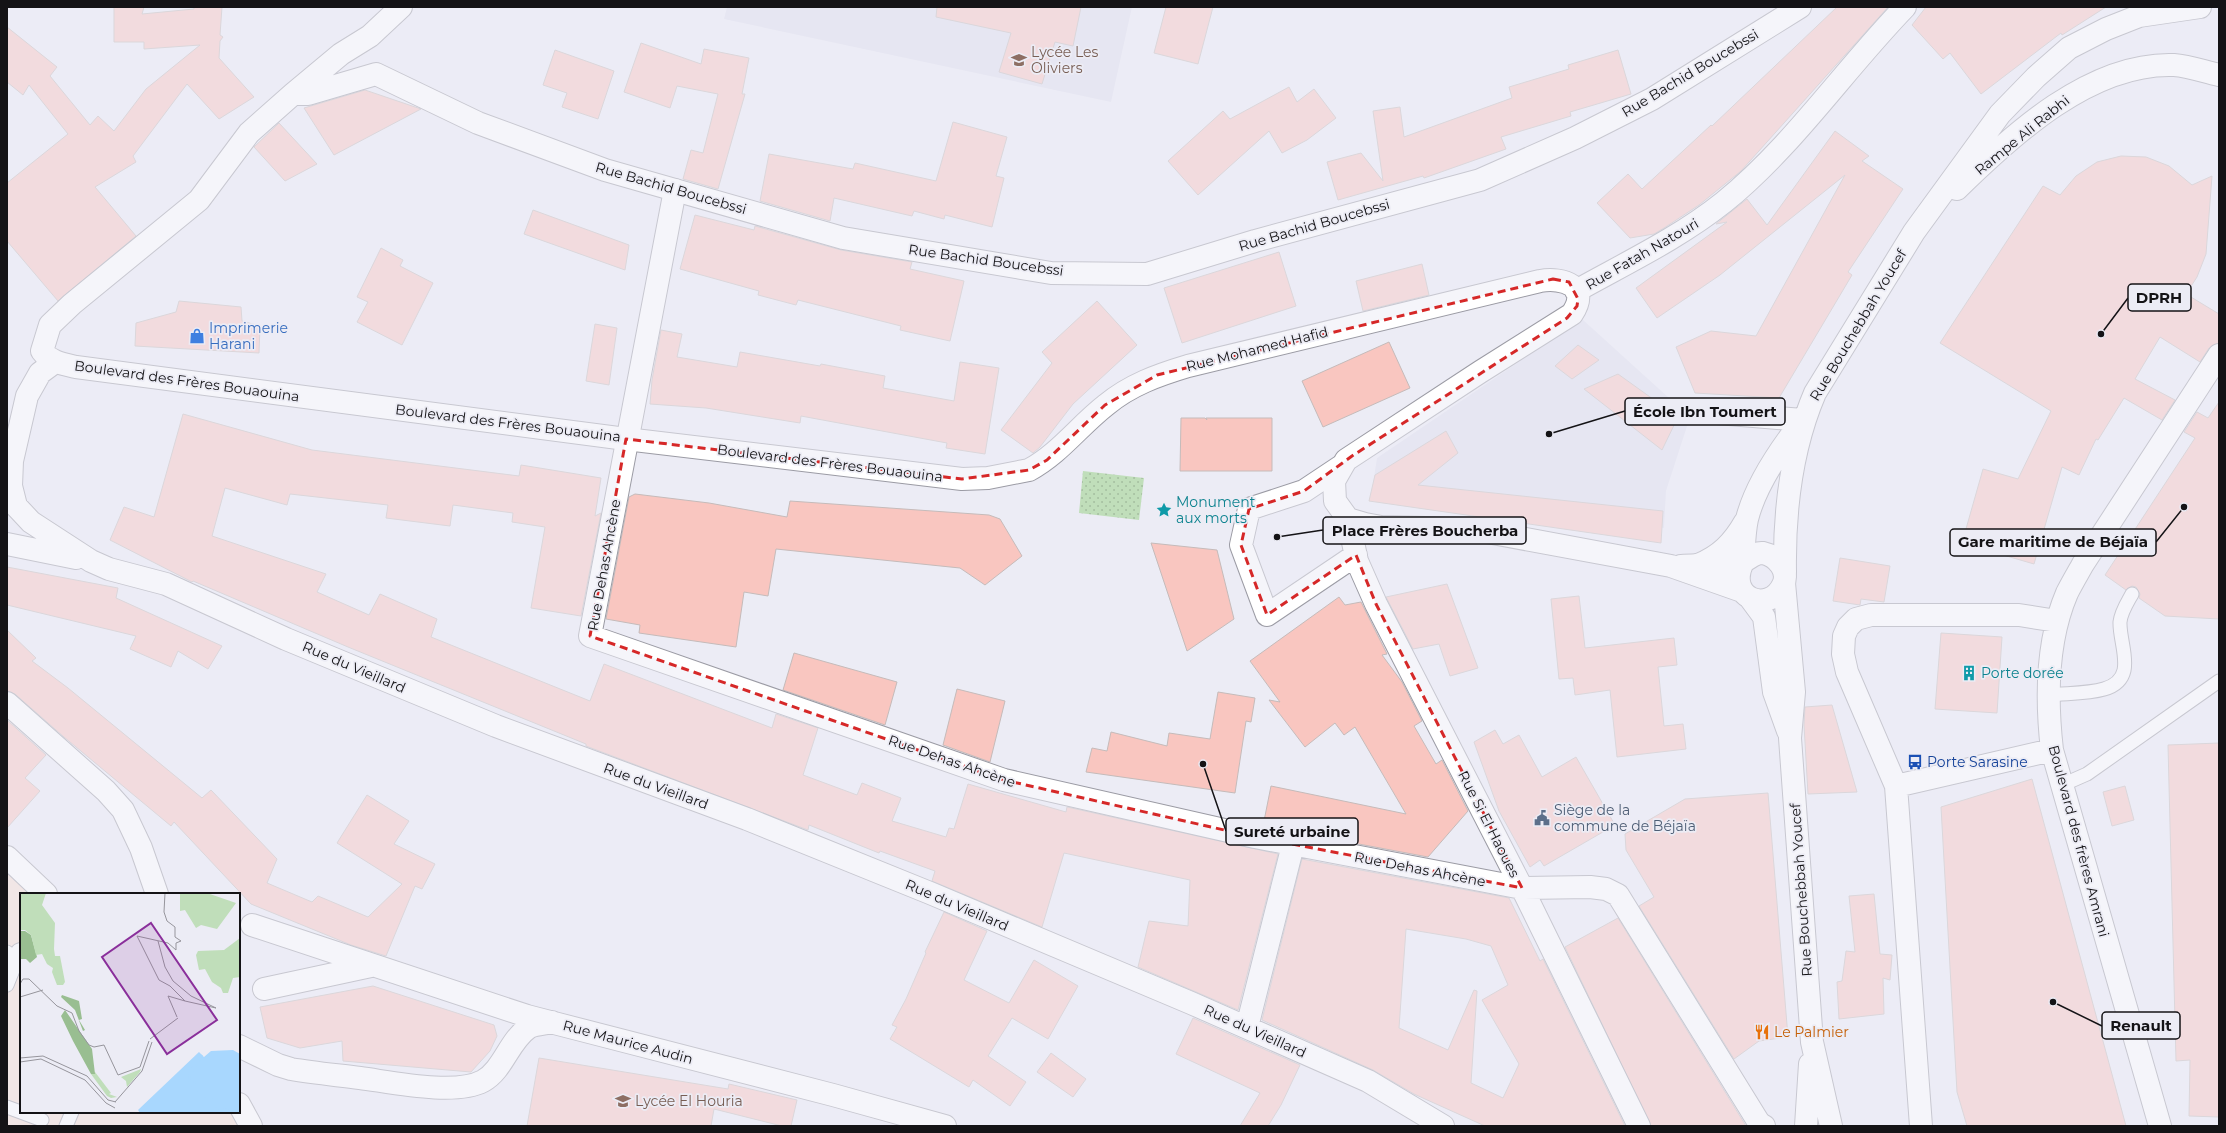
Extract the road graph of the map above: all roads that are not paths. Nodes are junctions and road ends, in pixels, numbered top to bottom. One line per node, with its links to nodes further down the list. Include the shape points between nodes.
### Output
1 (401, 7): 6 (street, via 370,36 341,54)
2 (1800, 7): 7 (street, Rue Bachid Boucebssi, via 1652,99 1575,138 1480,180 1255,241 1147,274 1051,272 843,238)
3 (1905, 7): 9 (street, Rue Fatah Natouri, via 1777,152 1729,198 1689,228)
4 (2200, 7): 8 (street, via 2139,16 2069,48 2000,114)
5 (2219, 75): 8 (street, Rampe Ali Rabhi, via 2175,65 2133,69 2098,81 2066,97 2000,150)
6 (293, 94): 7 (street, Rue Bachid Boucebssi, via 308,94 376,74 478,123 605,170); 11 (street, via 250,133 199,200 50,325 42,351)
7 (675, 190): 15 (street)
8 (1914, 232): 13 (street, Rue Bouchebbah Youcef, via 1815,393)
9 (1576, 291): 16 (street, Rue Fatah Natouri, via 1577,306 1567,318 1352,456); 17 (street, Rue Mohamed Hafid, via 1569,282 1553,279 1157,375 1118,395 1047,460 1030,470 988,478)
10 (2219, 355): 29 (street, Boulevard des frères Amrani, via 2084,564 2067,593)
11 (55, 362): 14 (street, Rue du Vieillard, via 40,373); 15 (street, Boulevard des Frères Bouaouina, via 76,367)
12 (1693, 411): 13 (street)
13 (1804, 420): 18 (street, Rue Bouchebbah Youcef, via 1772,464); 26 (street, Rue Bouchebbah Youcef, via 1784,524)
14 (14, 424): 22 (street, Rue du Vieillard, via 11,486 16,506 31,522)
15 (626, 439): 17 (street, Boulevard des Frères Bouaouina); 37 (street, Rue Dehas Ahcène, via 590,636 1004,780)
16 (1340, 467): 19 (street, via 1334,481 1333,493 1338,507); 21 (street, Rue Fatah Natouri, via 1304,491 1249,509 1241,546 1267,615)
17 (962, 479)
18 (1748, 518): 23 (street, Rue Bouchebbah Youcef, via 1744,535); 24 (street, Rue Bouchebbah Youcef, via 1731,543 1715,557)
19 (1348, 519): 21 (street, Rue Si El Haoues); 25 (street, via 1381,527 1471,529)
20 (7, 544): 22 (street)
21 (1356, 555): 39 (street, Rue Si El Haoues, via 1376,604)
22 (91, 561): 48 (street, Rue du Vieillard, via 109,569 166,584 286,639 496,726 747,819)
23 (1743, 562): 24 (street); 26 (street, via 1752,555 1762,553 1772,556 1780,562); 28 (street, via 1738,571 1738,582)
24 (1698, 565): 25 (street)
25 (1671, 566): 28 (street)
26 (1784, 578): 28 (street, via 1779,592 1771,598 1761,600); 33 (street, Rue Bouchebbah Youcef, via 1794,692)
27 (2132, 594): 31 (lane, via 2122,612 2120,622 2126,659 2120,678 2105,689)
28 (1746, 595): 33 (street, Rue Bouchebbah Youcef, via 1764,617 1774,692)
29 (2057, 621): 31 (street, Boulevard des frères Amrani, via 2051,656); 36 (street, via 2019,615 1882,614 1856,620 1848,627 1844,636 1843,654 1847,672)
30 (2219, 682): 35 (lane, via 2087,774)
31 (2049, 695): 34 (street, Boulevard des frères Amrani)
32 (7, 703): 41 (street, via 106,791 123,810 141,848)
33 (1790, 738): 49 (street, Rue Bouchebbah Youcef)
34 (2052, 750): 35 (street, Boulevard des frères Amrani); 36 (street)
35 (2062, 785): 67 (street, Boulevard des frères Amrani)
36 (1896, 786): 66 (street)
37 (1293, 845): 39 (street, Rue Dehas Ahcène); 48 (street)
38 (7, 858): 40 (street)
39 (1522, 888): 58 (street, Rue Dehas Ahcène, via 1590,886 1618,895); 63 (street, Rue Si El Haoues)
40 (45, 893)
41 (157, 893)
42 (252, 925): 44 (street)
43 (15, 956): 45 (lane)
44 (372, 966): 46 (street); 47 (street)
45 (7, 985)
46 (264, 989)
47 (552, 1022): 50 (street, Rue Maurice Audin, via 529,1028 484,1080 470,1086 410,1085 304,1071 278,1065); 61 (street, Rue Maurice Audin)
48 (1247, 1027): 62 (street, Rue du Vieillard, via 1368,1081)
49 (1812, 1042): 56 (street, Rue Bouchebbah Youcef); 65 (street, Rue Bouchebbah Youcef)
50 (243, 1049)
51 (240, 1106): 60 (street)
52 (7, 1107): 53 (lane)
53 (20, 1111)
54 (24, 1113): 57 (lane)
55 (72, 1113): 59 (lane)
56 (1806, 1118): 64 (street)
57 (42, 1119)
58 (1762, 1125)
59 (66, 1126)
60 (251, 1126)
61 (945, 1126)
62 (1444, 1126)
63 (1639, 1126)
64 (1791, 1126)
65 (1832, 1126)
66 (1921, 1126)
67 (2160, 1126)

